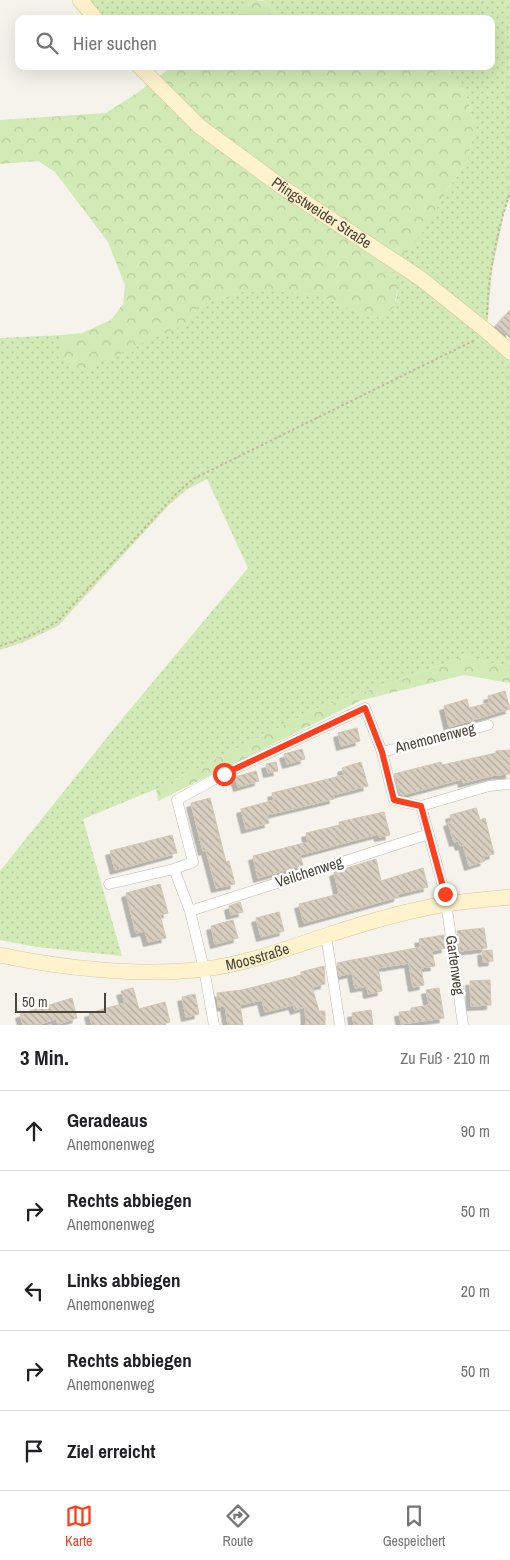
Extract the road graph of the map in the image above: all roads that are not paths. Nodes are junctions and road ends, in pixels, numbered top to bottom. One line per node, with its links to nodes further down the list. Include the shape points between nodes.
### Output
1 (80, 0): 2 (street)
2 (93, 15)
3 (143, 70): 4 (street, Pfingstweider Straße, via 199,126 282,187 420,278)
4 (510, 352)
5 (488, 725): 6 (street, Anemonenweg)
6 (382, 752): 8 (street, Anemonenweg, via 394,800); 10 (street, Anemonenweg, via 365,708 224,774 177,800 193,862)
7 (510, 784): 8 (street, Anemonenweg, via 489,786)
8 (421, 806): 9 (street)
9 (428, 834): 13 (street); 14 (street, Veilchenweg)
10 (174, 869): 11 (street, Anemonenweg); 14 (street)
11 (109, 884)
12 (510, 897): 13 (street, Moosstraße)
13 (447, 904): 15 (street, Moosstraße, via 390,916); 20 (street, Gartenweg)
14 (190, 911): 17 (street)
15 (326, 935): 17 (street, Moosstraße, via 264,956); 19 (street)
16 (0, 955): 17 (street, Moosstraße, via 96,969)
17 (204, 969): 18 (street)
18 (214, 1025)
19 (340, 1025)
20 (463, 1025)

